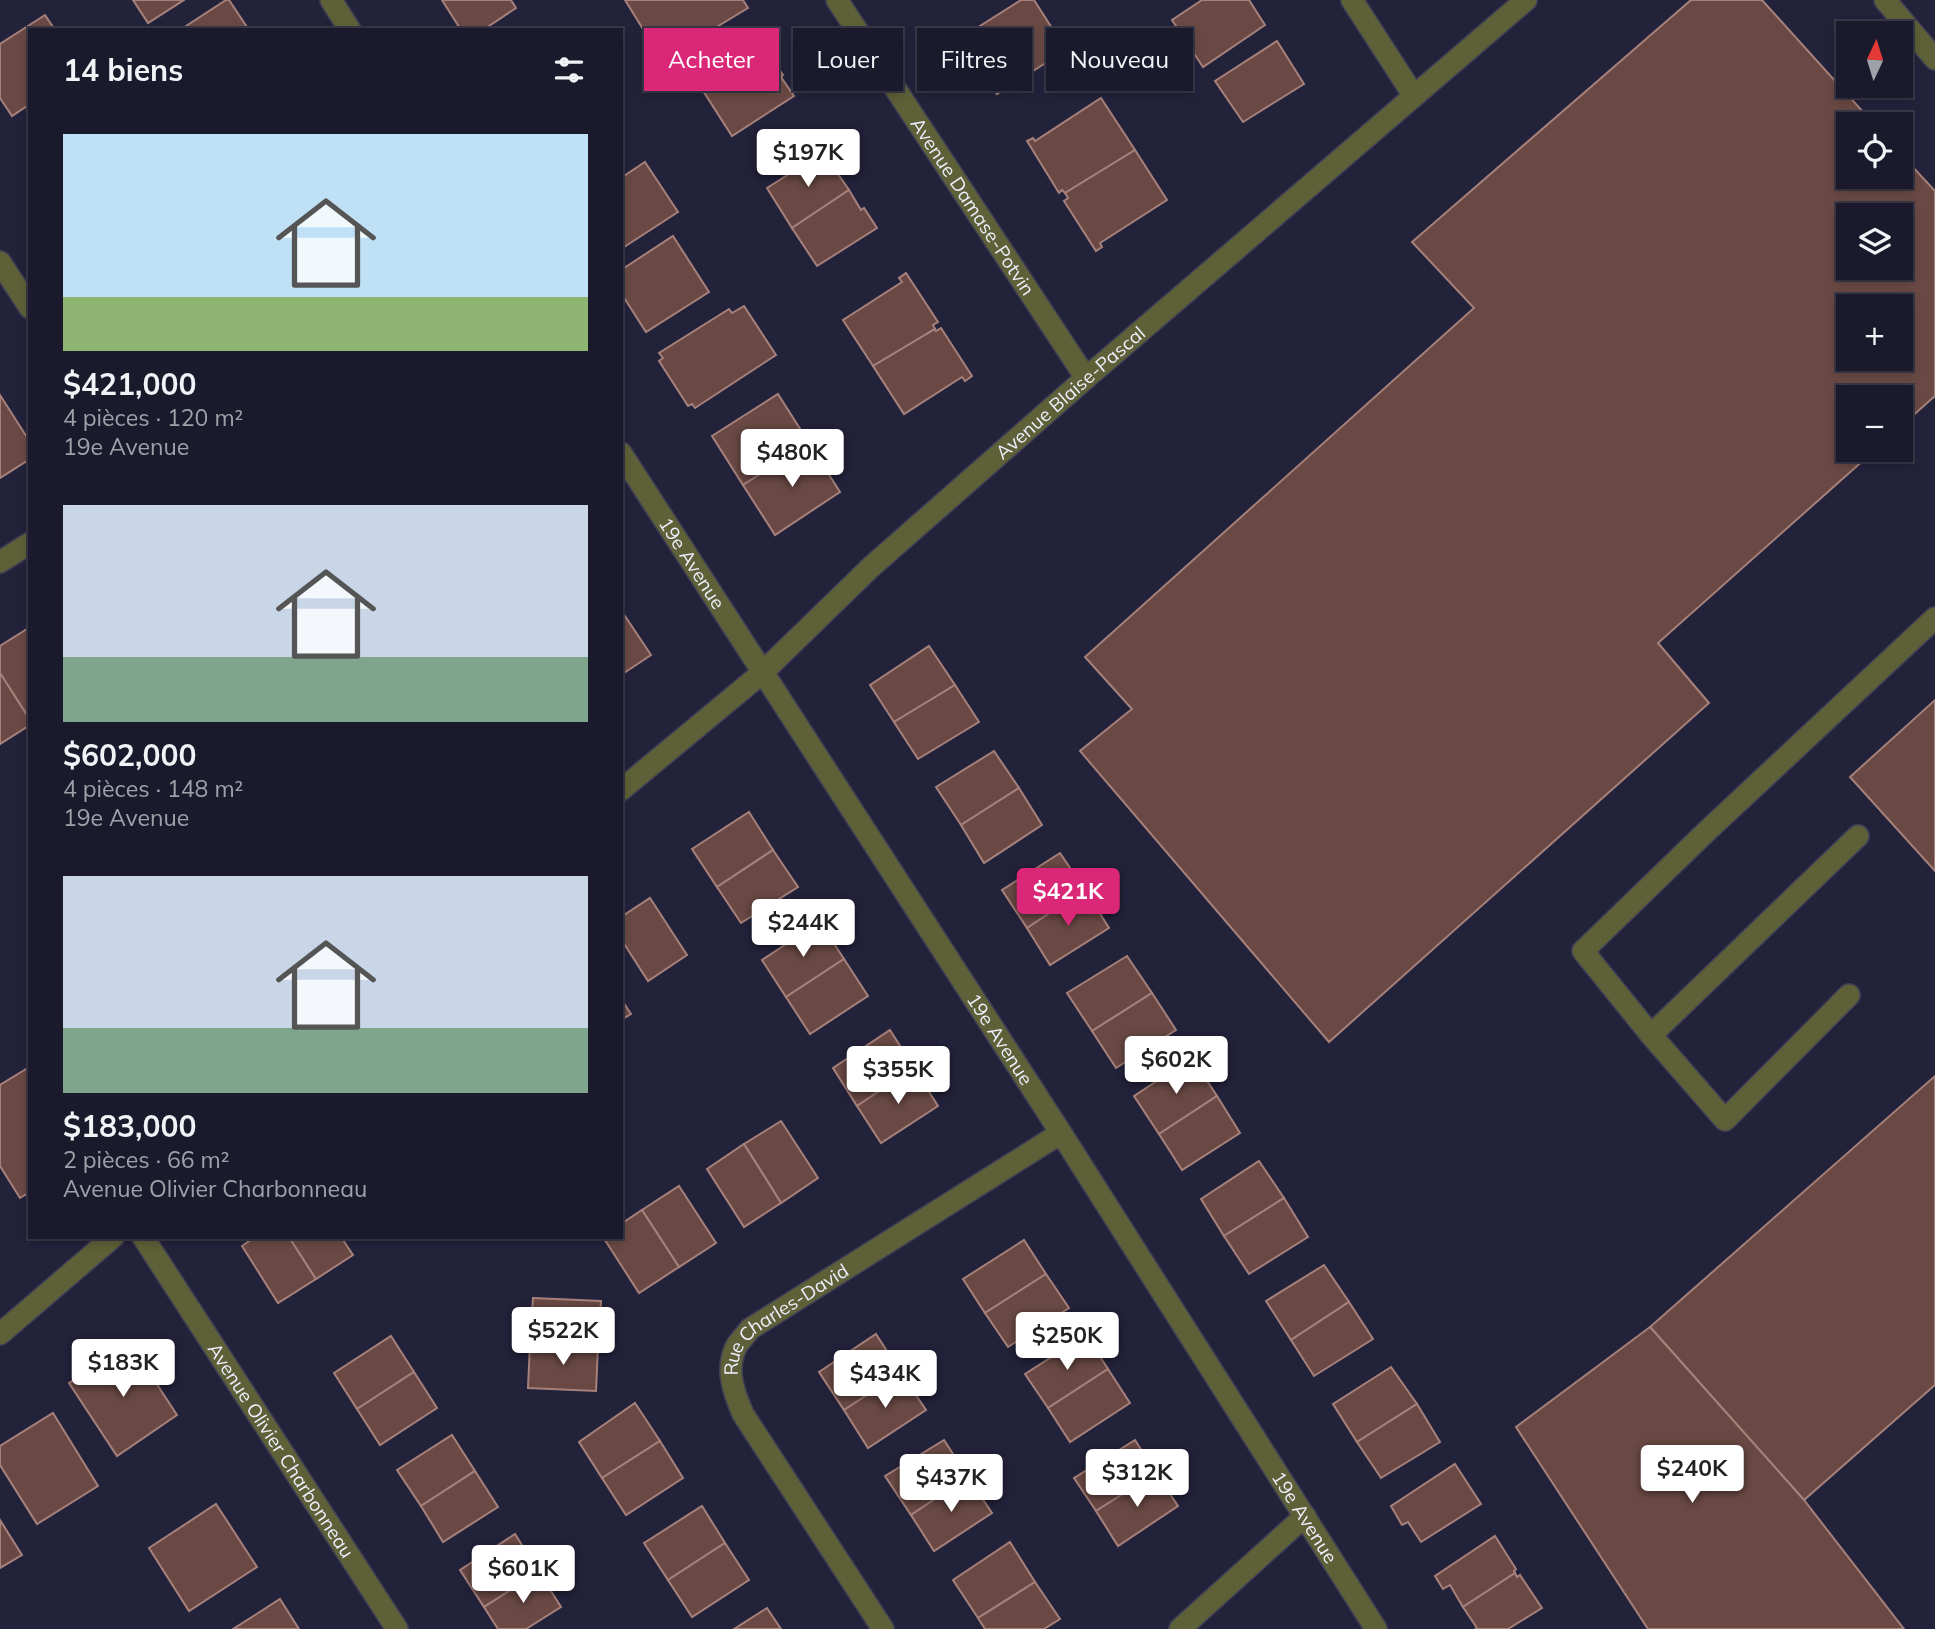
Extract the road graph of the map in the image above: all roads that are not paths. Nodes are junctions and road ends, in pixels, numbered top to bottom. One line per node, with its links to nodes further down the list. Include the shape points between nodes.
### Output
1 (331, 0): 6 (street)
2 (837, 0): 11 (street, Avenue Damase-Potvin)
3 (1352, 0): 8 (street)
4 (1526, 0): 8 (street, Avenue Blaise-Pascal)
5 (1885, 0): 7 (street)
6 (349, 28)
7 (1935, 59)
8 (1414, 96): 11 (street, Avenue Blaise-Pascal)
9 (0, 262): 10 (street)
10 (28, 305)
11 (1086, 378): 16 (street, Avenue Blaise-Pascal, via 871,567)
12 (623, 456): 16 (street, 19e Avenue)
13 (28, 544): 14 (street)
14 (0, 562)
15 (1935, 618): 20 (street, via 1583,951)
16 (762, 673): 17 (street, Avenue Blaise-Pascal); 21 (street, 19e Avenue)
17 (623, 788)
18 (1858, 836): 20 (street)
19 (1849, 995): 20 (street, via 1726,1120)
20 (1651, 1035)
21 (1061, 1133): 25 (street, 19e Avenue); 27 (street, Rue Charles-David, via 750,1329 736,1347 733,1391 743,1414)
22 (111, 1239): 24 (street)
23 (144, 1239): 26 (street, Avenue Olivier Charbonneau)
24 (0, 1334)
25 (1305, 1517): 28 (street); 29 (street, 19e Avenue)
26 (397, 1629)
27 (883, 1629)
28 (1181, 1629)
29 (1376, 1629)

